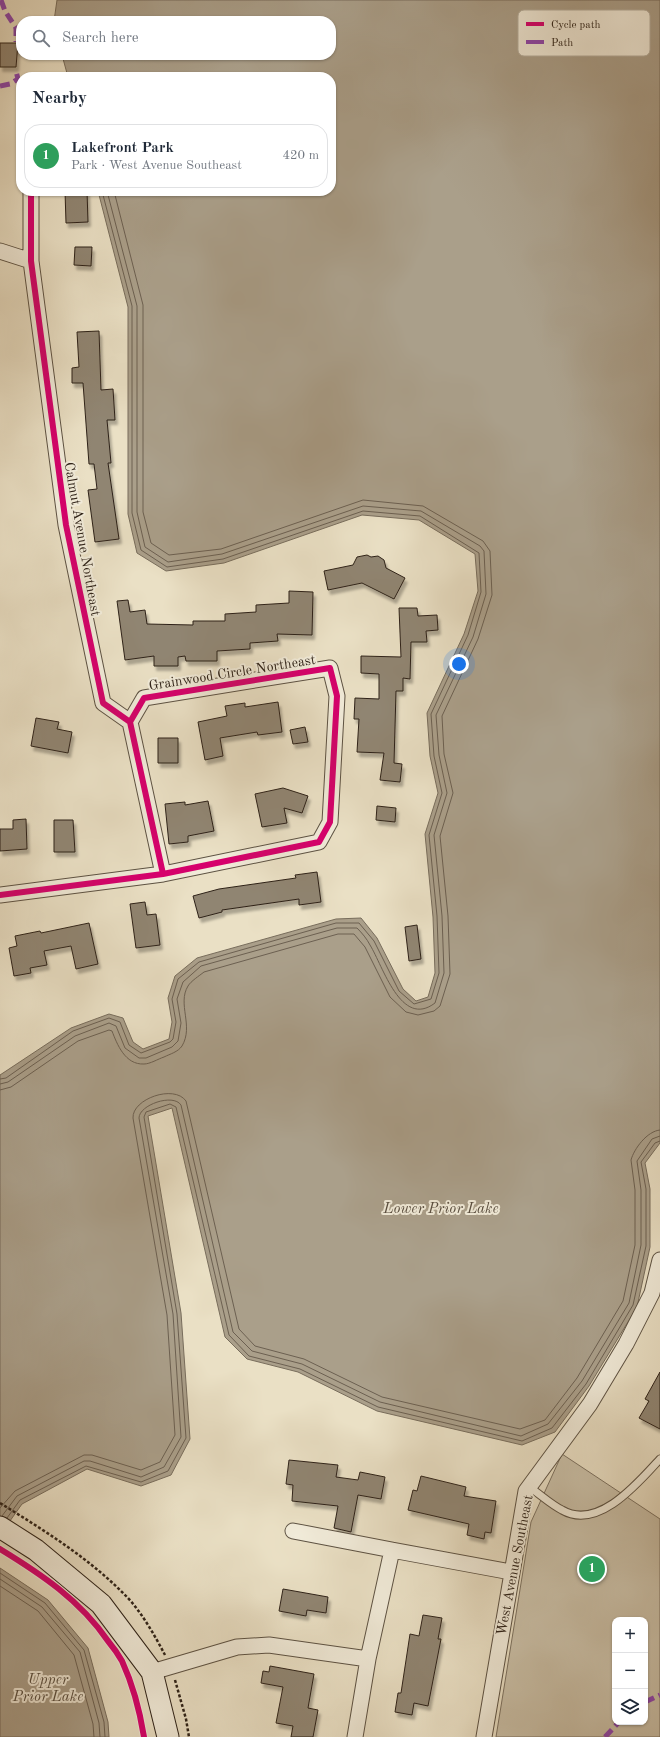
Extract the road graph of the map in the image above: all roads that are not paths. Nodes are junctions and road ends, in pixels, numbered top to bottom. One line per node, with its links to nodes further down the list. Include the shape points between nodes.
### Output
1 (31, 196): 3 (street, Calmut Avenue Northeast)
2 (0, 251): 3 (street)
3 (31, 261): 4 (street, Calmut Avenue Northeast, via 66,525 103,703)
4 (130, 722): 5 (street); 5 (street, Grainwood Circle Northeast, via 144,698 330,668 337,696 330,822 319,842)
5 (163, 874): 6 (street, Grainwood Circle Northeast)
6 (0, 895)
7 (660, 1260): 9 (street, West Avenue Southeast, via 652,1293 626,1344 590,1404)
8 (660, 1459): 9 (lane, via 607,1509 589,1515 562,1511)
9 (529, 1487): 13 (street, West Avenue Southeast, via 526,1491)
10 (0, 1527): 15 (main road, via 36,1550 100,1604)
11 (293, 1531): 12 (street)
12 (392, 1550): 13 (street); 14 (street)
13 (511, 1572): 18 (street, West Avenue Southeast)
14 (368, 1659): 15 (street, via 269,1646 237,1647); 17 (street)
15 (152, 1672): 16 (main road)
16 (168, 1737)
17 (355, 1737)
18 (484, 1737)

